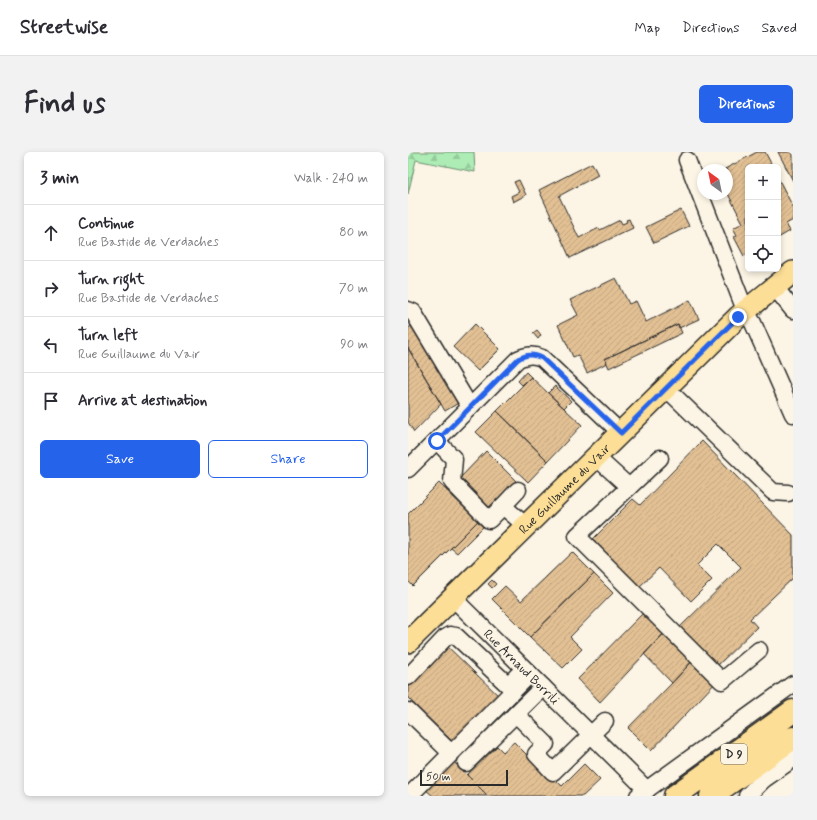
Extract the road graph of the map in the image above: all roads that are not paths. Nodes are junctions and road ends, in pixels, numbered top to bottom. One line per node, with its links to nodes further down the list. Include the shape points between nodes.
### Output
1 (687, 160): 4 (street)
2 (787, 278): 4 (main road, Rue Guillaume du Vair); 5 (street)
3 (408, 310): 7 (street, via 413,312)
4 (745, 310): 6 (main road, Rue Guillaume du Vair); 8 (street)
5 (793, 310)
6 (666, 388): 9 (main road, Rue Guillaume du Vair); 16 (street, via 773,492)
7 (470, 407): 9 (street, via 518,359 526,355 535,355 542,358); 10 (street)
8 (793, 414)
9 (621, 433): 11 (main road, Rue Guillaume du Vair)
10 (437, 441): 13 (street); 17 (street, via 454,459 452,482 489,520)
11 (596, 457): 14 (street); 18 (main road, Rue Guillaume du Vair)
12 (660, 458): 14 (street)
13 (410, 462)
14 (629, 487): 21 (street, via 577,536 722,681)
15 (518, 490): 17 (street)
16 (788, 493)
17 (503, 506): 18 (street)
18 (526, 526): 19 (main road, Rue Guillaume du Vair)
19 (453, 598): 20 (main road, Rue Guillaume du Vair); 22 (street, Rue Arnaud Borrili)
20 (408, 642)
21 (760, 650)
22 (527, 671): 23 (street, via 508,685 456,636 450,635); 25 (street, Rue Arnaud Borrili); 32 (street)
23 (408, 677)
24 (793, 684): 37 (street)
25 (543, 687): 28 (street); 30 (street, Rue Arnaud Borrili)
26 (408, 710): 32 (street)
27 (793, 711): 38 (highway, D 9)
28 (516, 714): 30 (street, via 546,744 536,754 553,772); 34 (street)
29 (605, 721): 30 (street)
30 (591, 735): 37 (street, Rue Arnaud Borrili)
31 (793, 738): 39 (highway, D 9)
32 (451, 752): 36 (street)
33 (793, 759): 40 (street, via 763,780)
34 (466, 763)
35 (793, 772): 41 (street)
36 (413, 792)
37 (643, 793)
38 (675, 796)
39 (711, 796)
40 (747, 796)
41 (757, 796)

